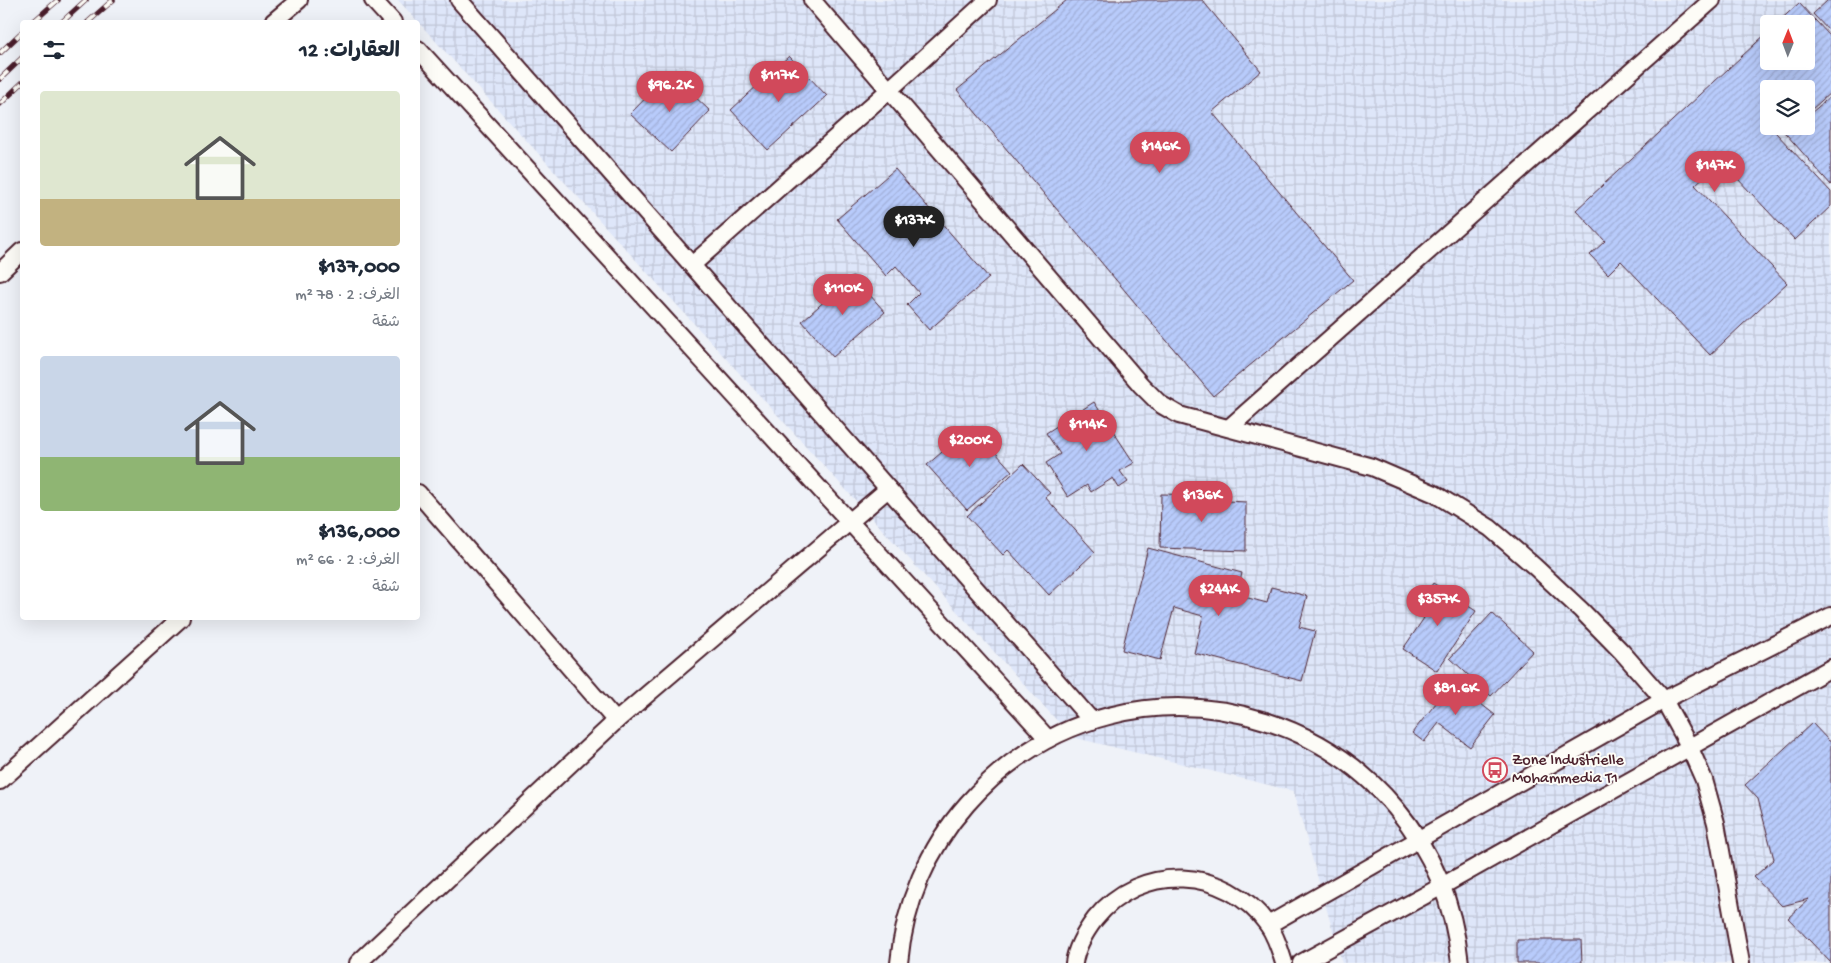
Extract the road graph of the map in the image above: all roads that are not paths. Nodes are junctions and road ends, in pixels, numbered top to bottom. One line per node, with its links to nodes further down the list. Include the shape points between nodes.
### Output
1 (298, 0): 7 (lane)
2 (373, 0): 8 (lane)
3 (459, 0): 12 (lane)
4 (812, 0): 10 (lane)
5 (988, 0): 10 (lane)
6 (1712, 0): 14 (lane)
7 (275, 20)
8 (391, 20)
9 (420, 51): 17 (lane)
10 (889, 90): 12 (lane); 14 (lane, via 1153,398 1179,415)
11 (20, 253): 13 (lane)
12 (692, 265): 15 (lane)
13 (0, 272)
14 (1230, 427): 21 (lane, via 1372,467 1435,494 1490,528 1622,652)
15 (888, 489): 17 (lane); 23 (lane)
16 (420, 495): 22 (lane)
17 (849, 521): 22 (lane); 24 (lane)
18 (1831, 616): 21 (lane)
19 (178, 620): 26 (lane)
20 (1831, 668): 25 (lane)
21 (1664, 700): 25 (lane); 27 (lane)
22 (616, 721): 30 (lane)
23 (1092, 721): 24 (lane); 27 (lane, via 1153,708 1184,707 1223,710 1275,724 1331,751 1356,769 1380,790)
24 (1048, 739): 31 (lane, via 1006,767 976,793 940,840 914,893 905,921)
25 (1689, 746): 28 (lane); 36 (lane, via 1704,780 1716,823)
26 (0, 780)
27 (1418, 838): 28 (lane); 29 (lane)
28 (1442, 886): 34 (lane); 35 (lane, via 1452,914)
29 (1268, 925): 32 (lane, via 1248,902 1221,886 1191,878 1160,879 1131,889 1105,906 1086,931); 33 (lane, via 1280,947)
30 (358, 963)
31 (899, 963)
32 (1074, 963)
33 (1284, 963)
34 (1300, 963)
35 (1460, 963)
36 (1741, 963)

